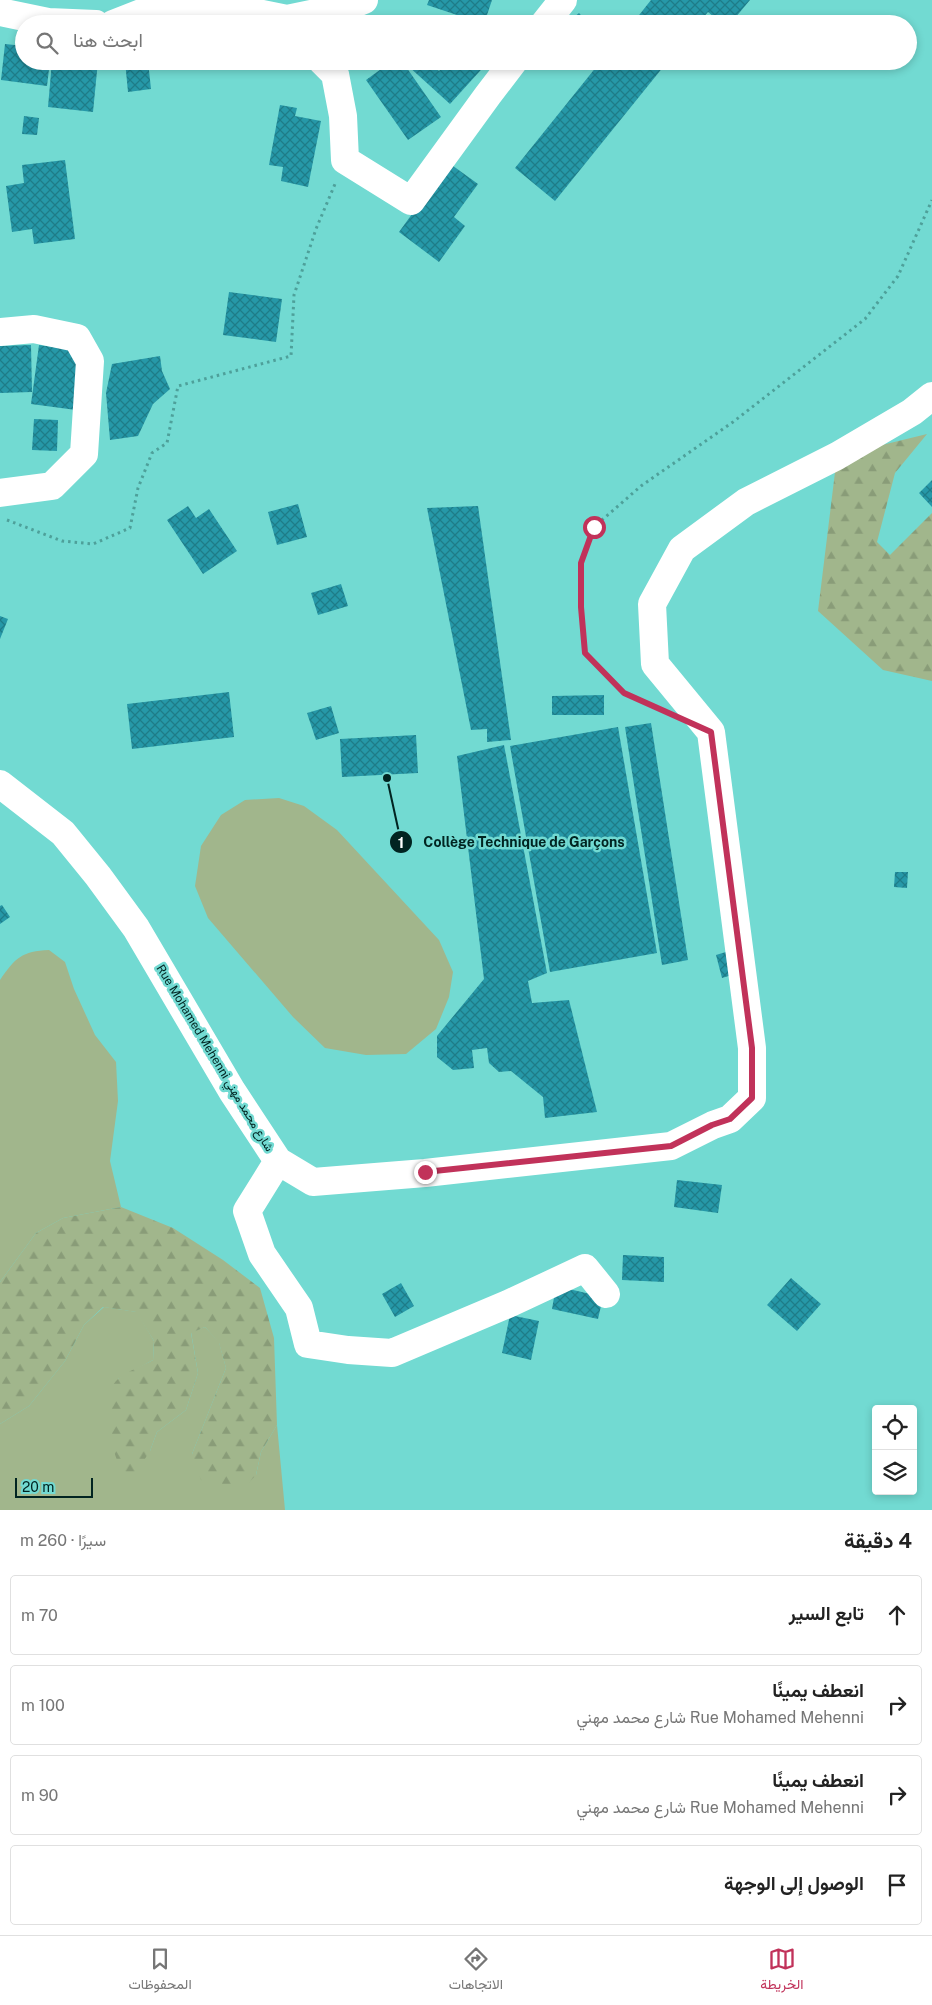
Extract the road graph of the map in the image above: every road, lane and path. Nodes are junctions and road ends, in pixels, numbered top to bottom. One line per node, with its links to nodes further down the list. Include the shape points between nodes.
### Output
1 (364, 0): 7 (street)
2 (563, 0): 8 (street)
3 (0, 12): 4 (street)
4 (15, 15)
5 (136, 15): 6 (street, via 159,6 204,2)
6 (262, 15)
7 (313, 15)
8 (551, 15)
9 (331, 70): 11 (street, via 335,74 343,116)
10 (507, 70): 11 (street, via 412,201)
11 (345, 160): 16 (path, via 316,229 294,294 291,356 178,386 167,443 152,453 138,488 130,528 93,544 62,540)
12 (932, 200): 17 (path, via 898,276 865,320 733,422 641,486 594,527 581,563 585,653 624,693)
13 (0, 332): 15 (street, via 34,329 77,338 90,360 84,454 52,486)
14 (932, 396): 19 (street, Rue Mohamed Mehenni شارع محمد مهني, via 912,412 837,456 746,502 690,543 682,549 652,604 654,664 711,732 752,1048 752,1098 730,1119 671,1146 313,1182)
15 (0, 493)
16 (0, 517)
17 (659, 709)
18 (0, 784): 19 (street, Rue Mohamed Mehenni شارع محمد مهني, via 63,832 98,876 136,928 232,1091)
19 (278, 1161): 20 (street, via 247,1211 262,1254 299,1308 308,1344 392,1353 584,1268)
20 (606, 1294)

